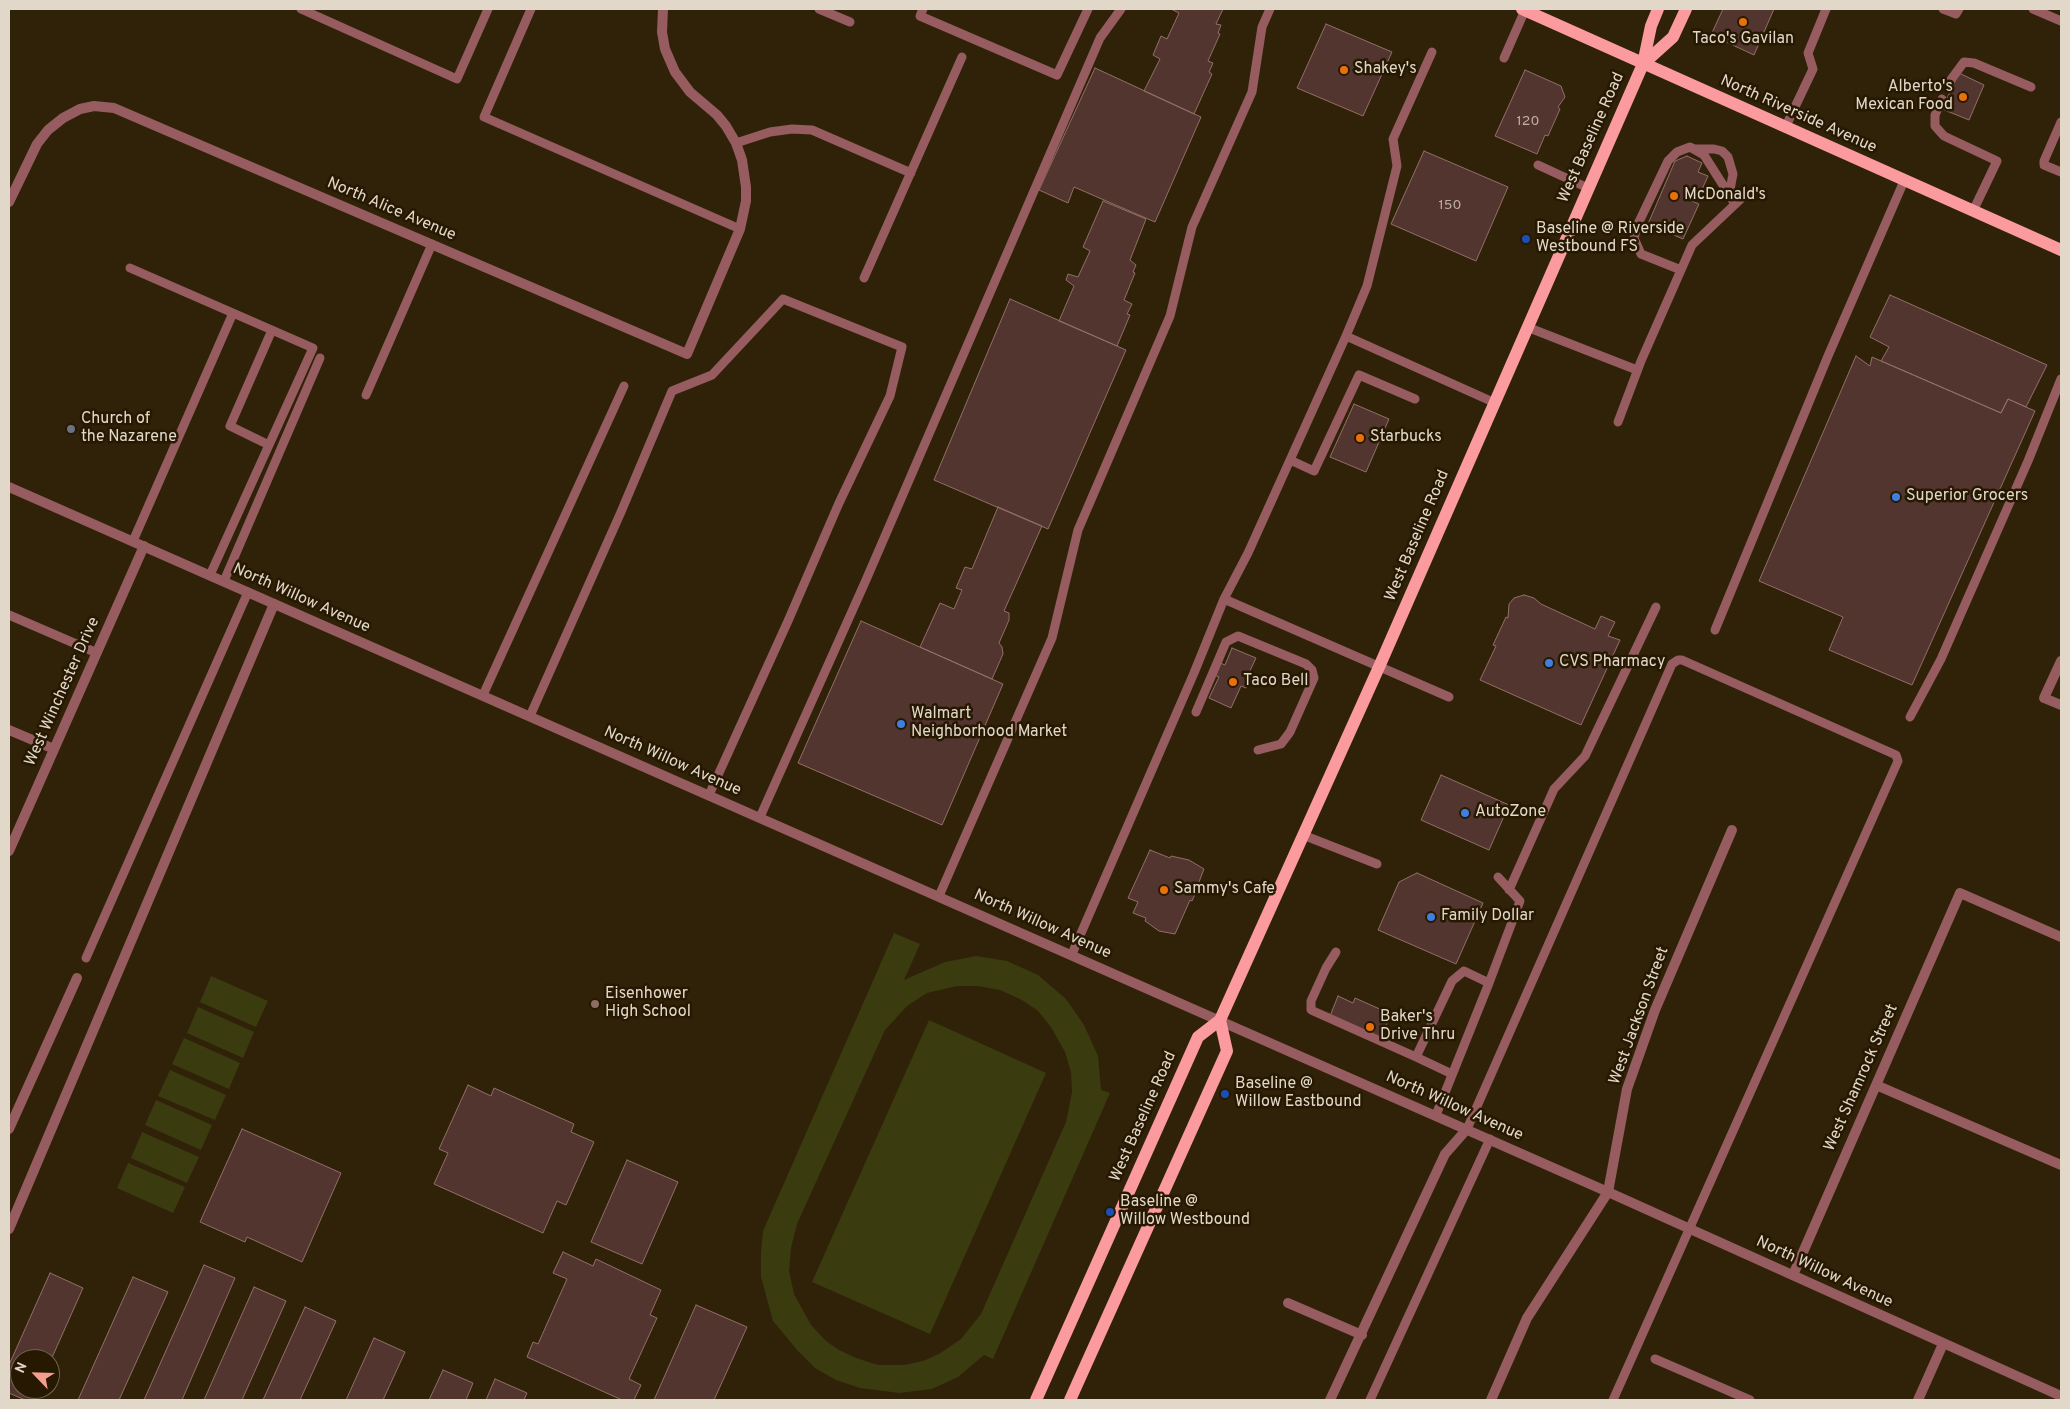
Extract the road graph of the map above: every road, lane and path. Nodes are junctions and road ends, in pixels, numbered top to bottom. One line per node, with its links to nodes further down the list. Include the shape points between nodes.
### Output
1 (301, 9): 2 (lane, via 457,78)
2 (488, 9)
3 (531, 9): 40 (lane, via 484,118)
4 (663, 9): 28 (street, via 665,49 675,72 690,92 717,115)
5 (819, 9): 18 (lane)
6 (923, 9): 7 (lane, via 920,16 1057,75)
7 (1088, 9)
8 (1121, 9): 84 (lane, via 1100,38)
9 (1270, 9): 91 (lane, via 1262,27 1252,92 1192,227 1170,316 1078,530 1052,638)
10 (1658, 9): 22 (main road)
11 (1686, 9): 22 (main road, via 1673,37)
12 (1826, 9): 27 (lane, via 1808,53 1813,68)
13 (1943, 9): 14 (lane, via 1956,14)
14 (1959, 9)
15 (2033, 9): 17 (lane)
16 (1523, 10): 21 (lane); 22 (main road, North Riverside Avenue)
17 (2061, 21)
18 (850, 22)
19 (1432, 52): 49 (lane, via 1393,139 1396,174 1367,286)
20 (962, 57): 32 (lane)
21 (1504, 58)
22 (1643, 64): 27 (main road, North Riverside Avenue); 34 (main road, West Baseline Road)
23 (1950, 81): 24 (lane, via 1964,62 1974,63)
24 (2031, 87)
25 (1942, 99): 39 (lane, via 1935,115 1935,126 1944,136 1996,161)
26 (2061, 122): 31 (lane, via 2044,165)
27 (1785, 128): 33 (main road, North Riverside Avenue)
28 (736, 143): 32 (lane, via 770,132 812,130); 40 (street, via 746,187)
29 (1693, 149): 36 (lane, via 1704,156); 36 (lane, via 1714,149 1728,157 1733,174); 44 (lane, via 1690,147 1677,152 1668,161 1634,238 1641,254)
30 (1538, 165): 34 (lane)
31 (2061, 172)
32 (911, 173): 45 (lane)
33 (1904, 181): 39 (main road, North Riverside Avenue); 70 (lane)
34 (1588, 188): 47 (main road, West Baseline Road)
35 (1746, 194): 38 (lane)
36 (1729, 195): 38 (lane)
37 (9, 202): 41 (street, North Alice Avenue, via 37,144 48,130 80,109 94,106 114,108)
38 (1735, 204): 44 (lane, via 1692,245)
39 (1973, 211): 42 (main road, North Riverside Avenue)
40 (740, 229): 41 (street, North Alice Avenue, via 687,354)
41 (432, 244): 54 (lane)
42 (2061, 250)
43 (130, 268): 46 (lane)
44 (1682, 270): 51 (lane)
45 (864, 278)
46 (233, 314): 48 (lane); 61 (lane)
47 (1527, 327): 51 (lane); 56 (main road, West Baseline Road)
48 (272, 330): 58 (lane, via 230,426); 58 (lane, via 313,348)
49 (1346, 336): 56 (lane); 59 (lane)
50 (320, 358): 64 (lane)
51 (1637, 370): 57 (lane)
52 (2061, 378): 79 (lane, via 1941,659)
53 (624, 386): 74 (lane)
54 (366, 395)
55 (1414, 399): 59 (lane, via 1359,375 1314,471)
56 (1493, 402): 73 (main road, West Baseline Road)
57 (1618, 422)
58 (269, 445): 63 (lane)
59 (1290, 460): 66 (lane)
60 (9, 487): 61 (street, North Willow Avenue)
61 (133, 541): 62 (street, North Willow Avenue)
62 (144, 546): 63 (street, North Willow Avenue); 71 (street, West Winchester Drive)
63 (210, 576): 64 (street, North Willow Avenue)
64 (224, 581): 65 (street, North Willow Avenue)
65 (248, 592): 67 (street, North Willow Avenue); 95 (lane)
66 (1224, 599): 73 (lane); 94 (lane)
67 (274, 604): 74 (street, North Willow Avenue); 109 (street)
68 (1656, 607): 90 (lane, via 1585,756 1554,789)
69 (9, 615): 71 (lane)
70 (1715, 630)
71 (97, 653): 81 (street, West Winchester Drive)
72 (2061, 661): 76 (street, via 2044,698)
73 (1379, 667): 75 (lane); 86 (main road, West Baseline Road)
74 (483, 695): 78 (street, North Willow Avenue)
75 (1449, 697)
76 (2061, 705)
77 (1196, 712): 82 (lane, via 1226,642 1238,636 1306,664 1314,678 1290,732 1281,744)
78 (530, 716): 83 (street, North Willow Avenue); 83 (lane, via 672,391 712,375 783,299 902,348 890,396)
79 (1910, 717)
80 (9, 730): 81 (street)
81 (54, 749): 87 (street, West Winchester Drive)
82 (1258, 750)
83 (709, 795): 84 (street, North Willow Avenue)
84 (760, 817): 91 (street, North Willow Avenue)
85 (1732, 830): 107 (street, West Jackson Street, via 1654,1010 1627,1088)
86 (1303, 835): 88 (lane); 98 (main road, West Baseline Road)
87 (9, 851)
88 (1377, 864)
89 (1498, 877): 90 (lane)
90 (1509, 890): 97 (lane, via 1520,901)
91 (939, 896): 94 (street, North Willow Avenue)
92 (2061, 937): 101 (street, West Shamrock Street, via 1960,893)
93 (1336, 952): 99 (lane, via 1310,1001 1312,1010)
94 (1072, 954): 98 (street, North Willow Avenue)
95 (86, 958)
96 (77, 978): 103 (street)
97 (1489, 983): 99 (lane, via 1464,972 1452,981); 100 (lane)
98 (1220, 1020): 102 (street, North Willow Avenue); 116 (main road, West Baseline Road, via 1198,1037); 117 (main road, via 1227,1051)
99 (1416, 1057): 100 (lane)
100 (1452, 1074): 102 (lane)
101 (1876, 1085): 106 (street); 110 (street, West Shamrock Street)
102 (1436, 1115): 104 (street, North Willow Avenue)
103 (9, 1127)
104 (1466, 1129): 105 (street, North Willow Avenue); 108 (lane, via 1672,664 1682,660 1893,753 1898,761); 112 (street, via 1445,1154)
105 (1490, 1139): 107 (street, North Willow Avenue); 119 (lane)
106 (2061, 1165)
107 (1608, 1192): 108 (street, North Willow Avenue); 120 (street, West Jackson Street, via 1527,1318)
108 (1690, 1228): 110 (street, North Willow Avenue); 121 (lane)
109 (9, 1230)
110 (1793, 1275): 113 (street, North Willow Avenue)
111 (1288, 1303): 112 (street)
112 (1362, 1335): 118 (street)
113 (1943, 1344): 115 (street, North Willow Avenue); 123 (street)
114 (1655, 1359): 122 (lane)
115 (2061, 1396)
116 (1036, 1400)
117 (1070, 1400)
118 (1330, 1400)
119 (1370, 1400)
120 (1491, 1400)
121 (1613, 1400)
122 (1750, 1400)
123 (1918, 1400)

